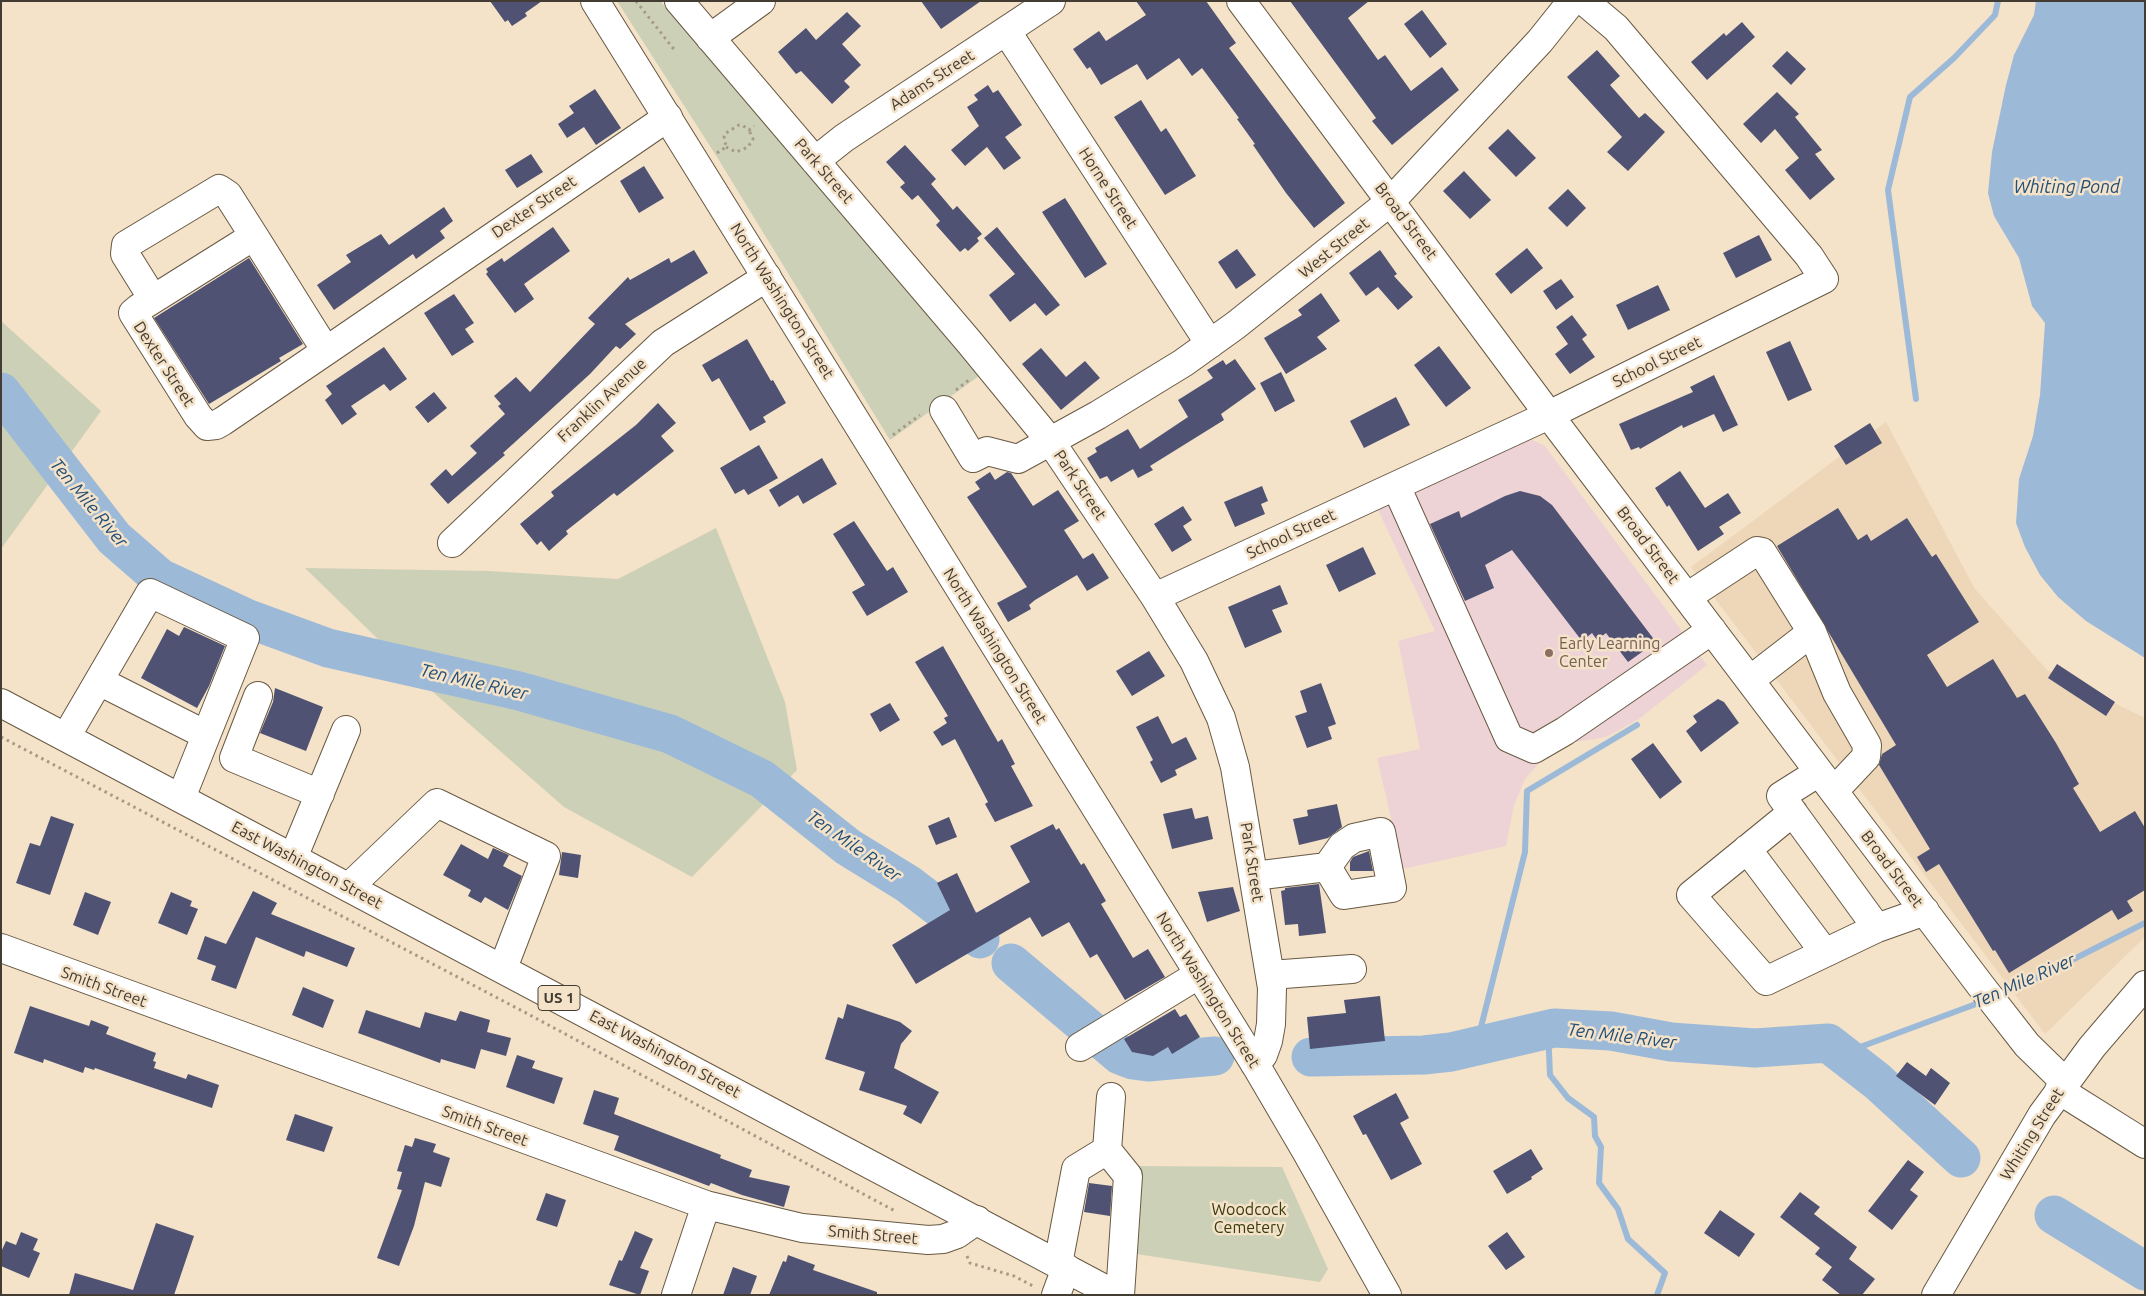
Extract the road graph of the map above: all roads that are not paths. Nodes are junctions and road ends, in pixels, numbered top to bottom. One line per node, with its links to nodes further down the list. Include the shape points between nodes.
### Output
1 (595, 1): 10 (street, North Washington Street)
2 (679, 1): 9 (street, Park Street)
3 (761, 1): 9 (street)
4 (1051, 1): 8 (street, Adams Street)
5 (1241, 1): 12 (street, Broad Street)
6 (1572, 1): 12 (street, West Street, via 1540,41)
7 (1584, 1): 19 (street, School Street, via 1616,28 1809,256 1824,279)
8 (1007, 32): 11 (street, Adams Street, via 844,138); 16 (street, Horne Street)
9 (710, 38): 11 (street, Park Street)
10 (668, 117): 14 (street, North Washington Street); 17 (street, Dexter Street)
11 (815, 161): 20 (street, Park Street)
12 (1391, 201): 16 (street, West Street); 19 (street, Broad Street)
13 (254, 236): 15 (street, Dexter Street); 15 (street, via 228,195 219,189 126,245 125,254); 17 (street)
14 (767, 277): 22 (street, Franklin Avenue, via 663,344); 49 (street, North Washington Street)
15 (153, 299): 17 (street, Dexter Street, via 134,312 134,318 207,426 223,421)
16 (1210, 344): 20 (street, West Street, via 1163,376)
17 (326, 350)
18 (944, 410): 20 (street, West Street, via 973,458 987,451 1018,459)
19 (1549, 415): 21 (street, School Street); 24 (street, Broad Street)
20 (1051, 442): 23 (street, Park Street)
21 (1396, 486): 23 (street, School Street); 25 (street, via 1509,738 1534,749)
22 (452, 542)
23 (1155, 597): 41 (street, Park Street, via 1194,661 1226,733)
24 (1687, 597): 25 (street, Broad Street); 26 (street, via 1759,550)
25 (1712, 630): 27 (street, Broad Street)
26 (1812, 632): 27 (street); 34 (street, via 1837,693 1867,745 1866,757)
27 (1750, 680): 34 (street, Broad Street)
28 (99, 681): 32 (street); 32 (street, via 150,593 245,638); 33 (street)
29 (258, 696): 35 (street, via 234,758)
30 (1, 702): 33 (street, East Washington Street / US 1)
31 (346, 730): 35 (street)
32 (206, 735): 36 (street)
33 (66, 737): 36 (street, East Washington Street / US 1)
34 (1827, 781): 37 (street, via 1782,796); 43 (street, Broad Street)
35 (320, 794): 39 (street)
36 (181, 798): 39 (street, East Washington Street / US 1)
37 (1793, 812): 38 (street); 44 (street)
38 (1747, 849): 46 (street); 46 (street, via 1692,895 1766,981)
39 (293, 858): 42 (street, East Washington Street / US 1)
40 (1326, 867): 41 (street)
41 (1254, 876): 50 (street, Park Street)
42 (349, 887): 47 (street, East Washington Street / US 1); 47 (street, via 437,803 546,856)
43 (1925, 912): 44 (street); 54 (street, Broad Street)
44 (1878, 928): 46 (street)
45 (1, 948): 58 (street, Smith Street)
46 (1825, 953)
47 (502, 968): 59 (street, East Washington Street / US 1)
48 (1352, 969): 50 (street)
49 (1198, 975): 52 (street); 53 (street, North Washington Street)
50 (1270, 975): 53 (street, Park Street, via 1271,1024 1263,1054)
51 (2145, 985): 54 (street, Whiting Street)
52 (1080, 1047)
53 (1255, 1064): 65 (street, North Washington Street)
54 (2062, 1086): 56 (street, Broad Street); 66 (street, Whiting Street)
55 (1111, 1097): 57 (street)
56 (2145, 1144)
57 (1107, 1150): 60 (street, via 1076,1170); 64 (street, via 1128,1176)
58 (706, 1205): 59 (street, Smith Street, via 802,1228 928,1240 957,1234); 62 (street)
59 (977, 1220): 60 (street, East Washington Street / US 1)
60 (1062, 1266): 61 (street); 63 (street, East Washington Street / US 1)
61 (1048, 1292)
62 (676, 1295)
63 (1116, 1295)
64 (1120, 1295)
65 (1387, 1295)
66 (1936, 1295)

